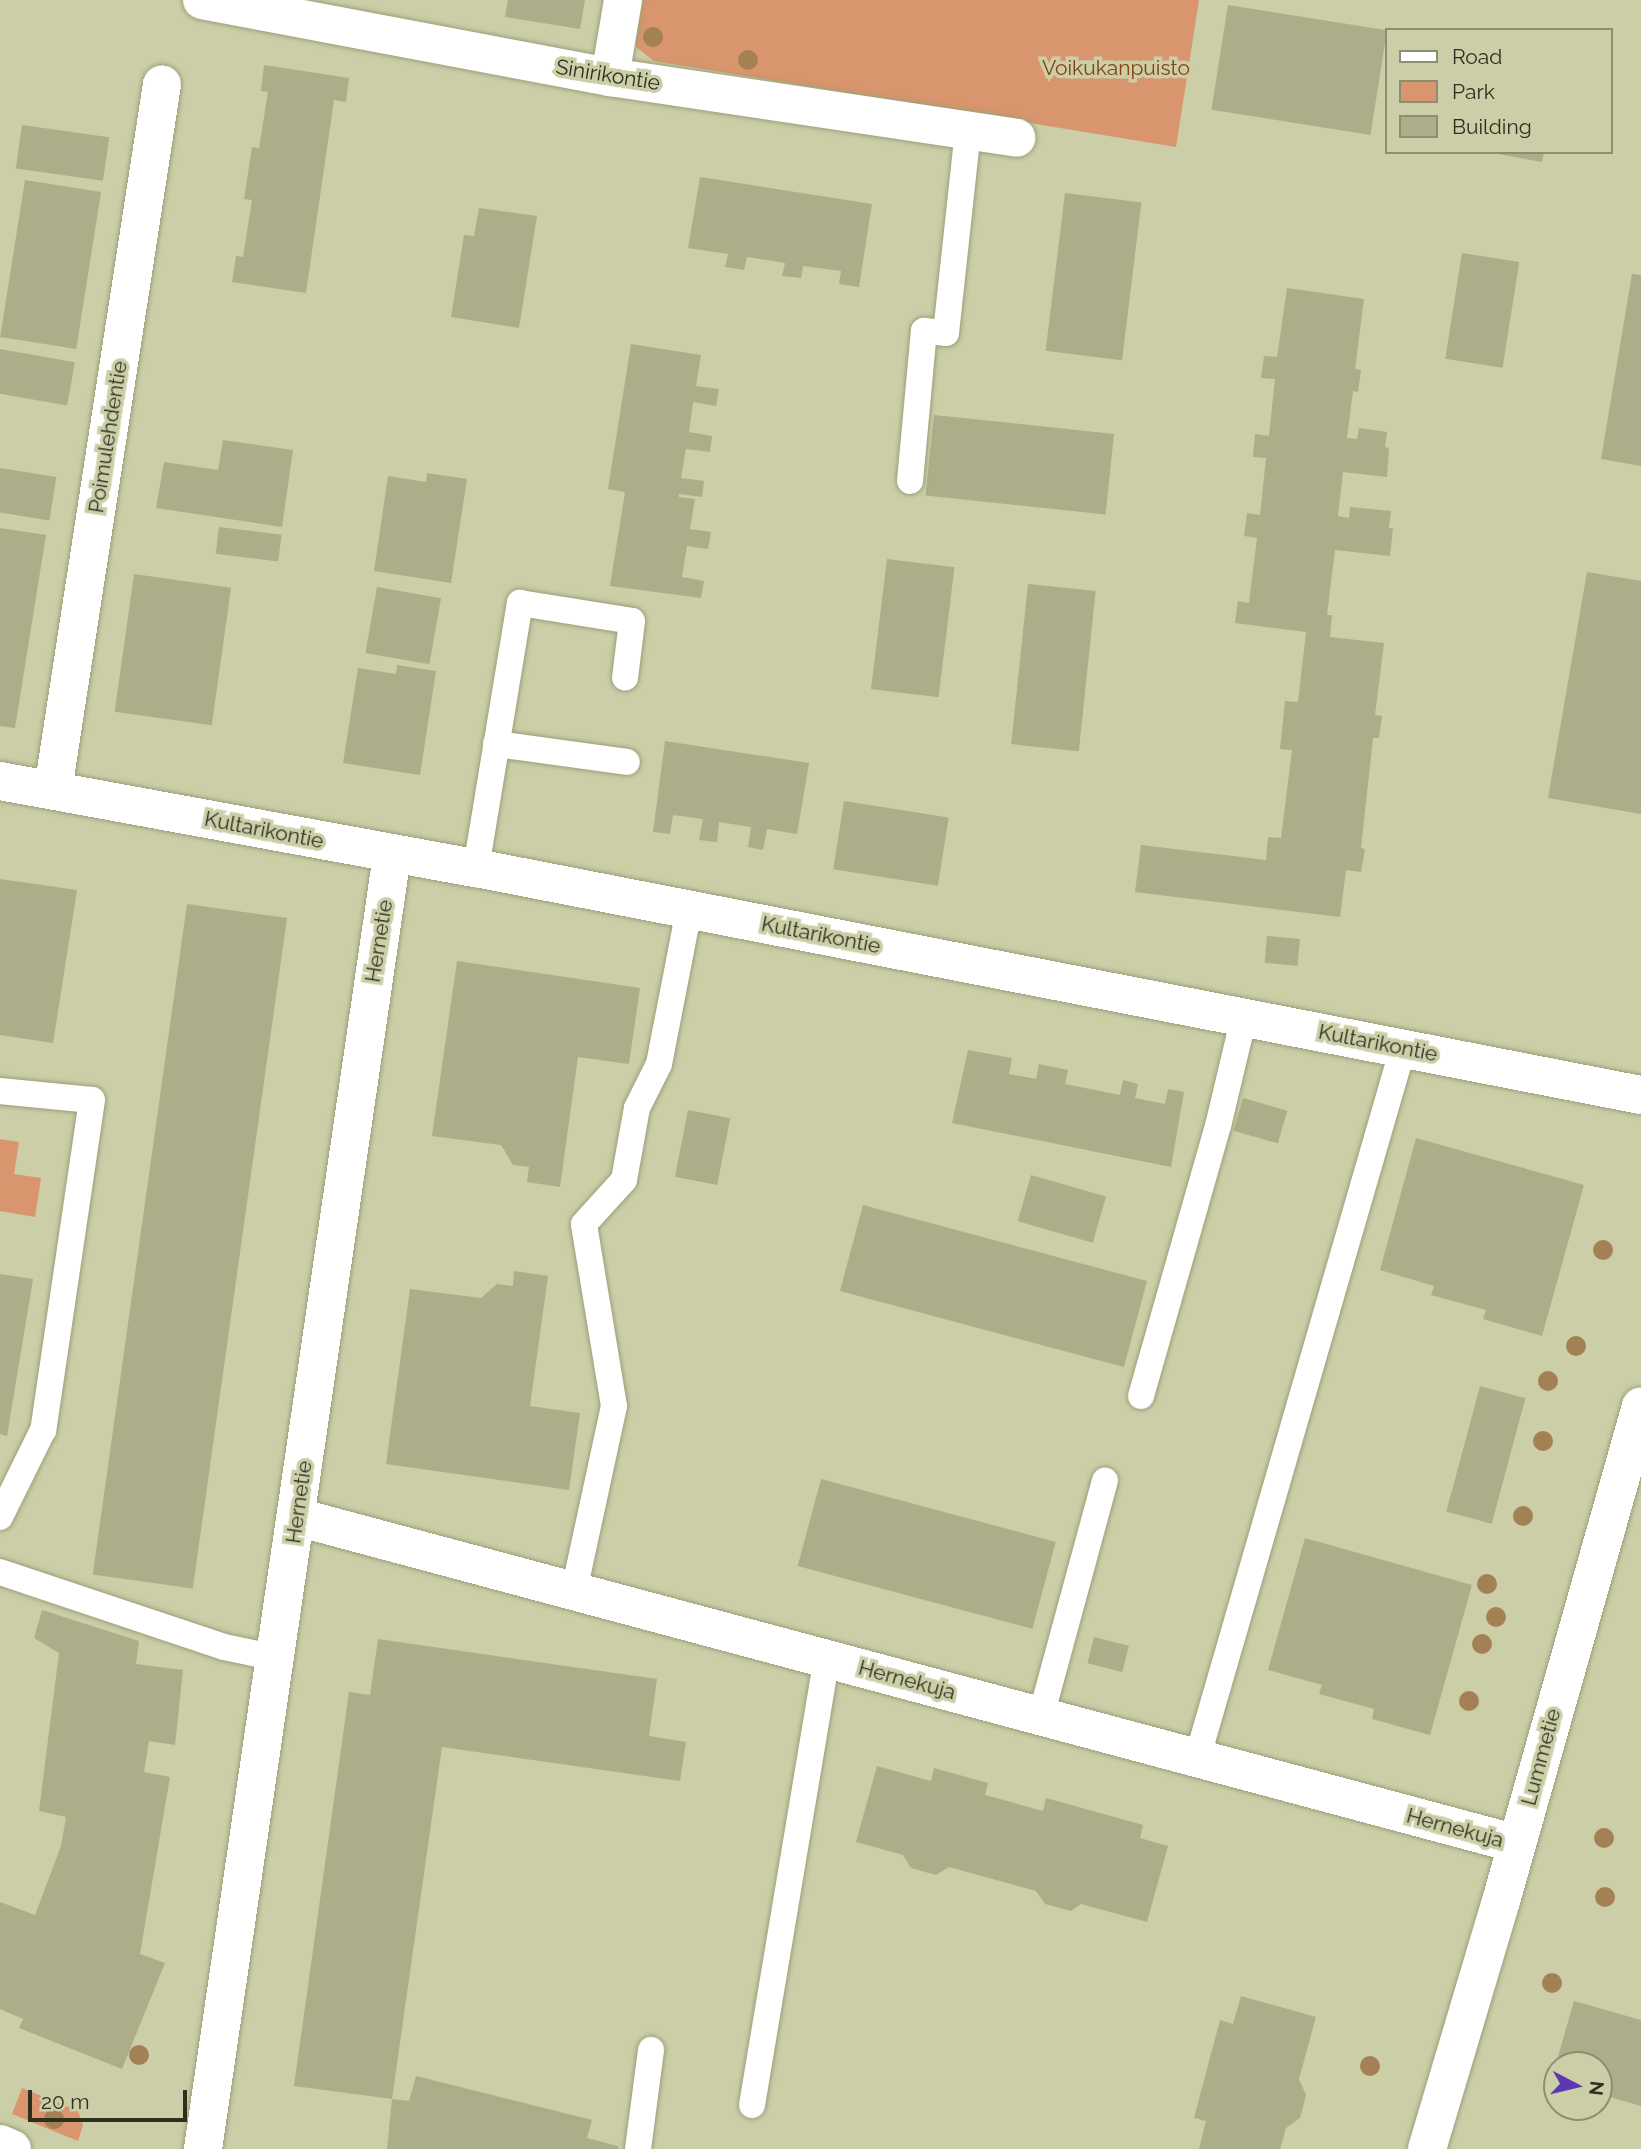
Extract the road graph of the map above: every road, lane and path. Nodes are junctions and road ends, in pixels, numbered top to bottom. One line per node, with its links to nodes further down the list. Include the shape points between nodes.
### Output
1 (202, 0): 3 (street, Sinirikontie)
2 (623, 0): 3 (street)
3 (610, 77): 5 (street, Sinirikontie)
4 (162, 84): 12 (street, Poimulehdentie)
5 (968, 131): 6 (street, Sinirikontie); 7 (lane, via 946,333 924,331)
6 (1016, 138)
7 (909, 481)
8 (625, 678): 9 (lane, via 632,621 520,603)
9 (496, 744): 10 (lane); 14 (lane)
10 (627, 762)
11 (0, 781): 12 (street, Kultarikontie)
12 (53, 790): 13 (street, Kultarikontie)
13 (392, 855): 14 (street, Kultarikontie); 24 (street, Hernetie)
14 (476, 868): 15 (street, Kultarikontie)
15 (689, 909): 16 (street, Kultarikontie); 26 (lane, via 659,1064 637,1108 624,1180 584,1224 614,1406)
16 (1244, 1017): 17 (street, Kultarikontie); 20 (lane)
17 (1403, 1048): 19 (street, Kultarikontie); 30 (lane)
18 (0, 1091): 23 (lane, via 92,1100 43,1430)
19 (1641, 1095)
20 (1141, 1396)
21 (1641, 1406): 31 (street, Lummetie)
22 (1105, 1481): 29 (lane)
23 (0, 1517)
24 (297, 1517): 26 (street, Hernekuja); 27 (street, Hernetie)
25 (0, 1572): 27 (lane, via 225,1647)
26 (574, 1591): 28 (street, Hernekuja)
27 (277, 1658): 36 (street, Hernetie)
28 (827, 1658): 29 (street, Hernekuja); 33 (lane)
29 (1041, 1716): 30 (street, Hernekuja)
30 (1197, 1759): 31 (street, Hernekuja)
31 (1517, 1844): 38 (street, Lummetie)
32 (651, 2050): 37 (lane)
33 (752, 2105)
34 (0, 2144): 35 (street)
35 (12, 2149)
36 (203, 2149)
37 (638, 2149)
38 (1427, 2149)

